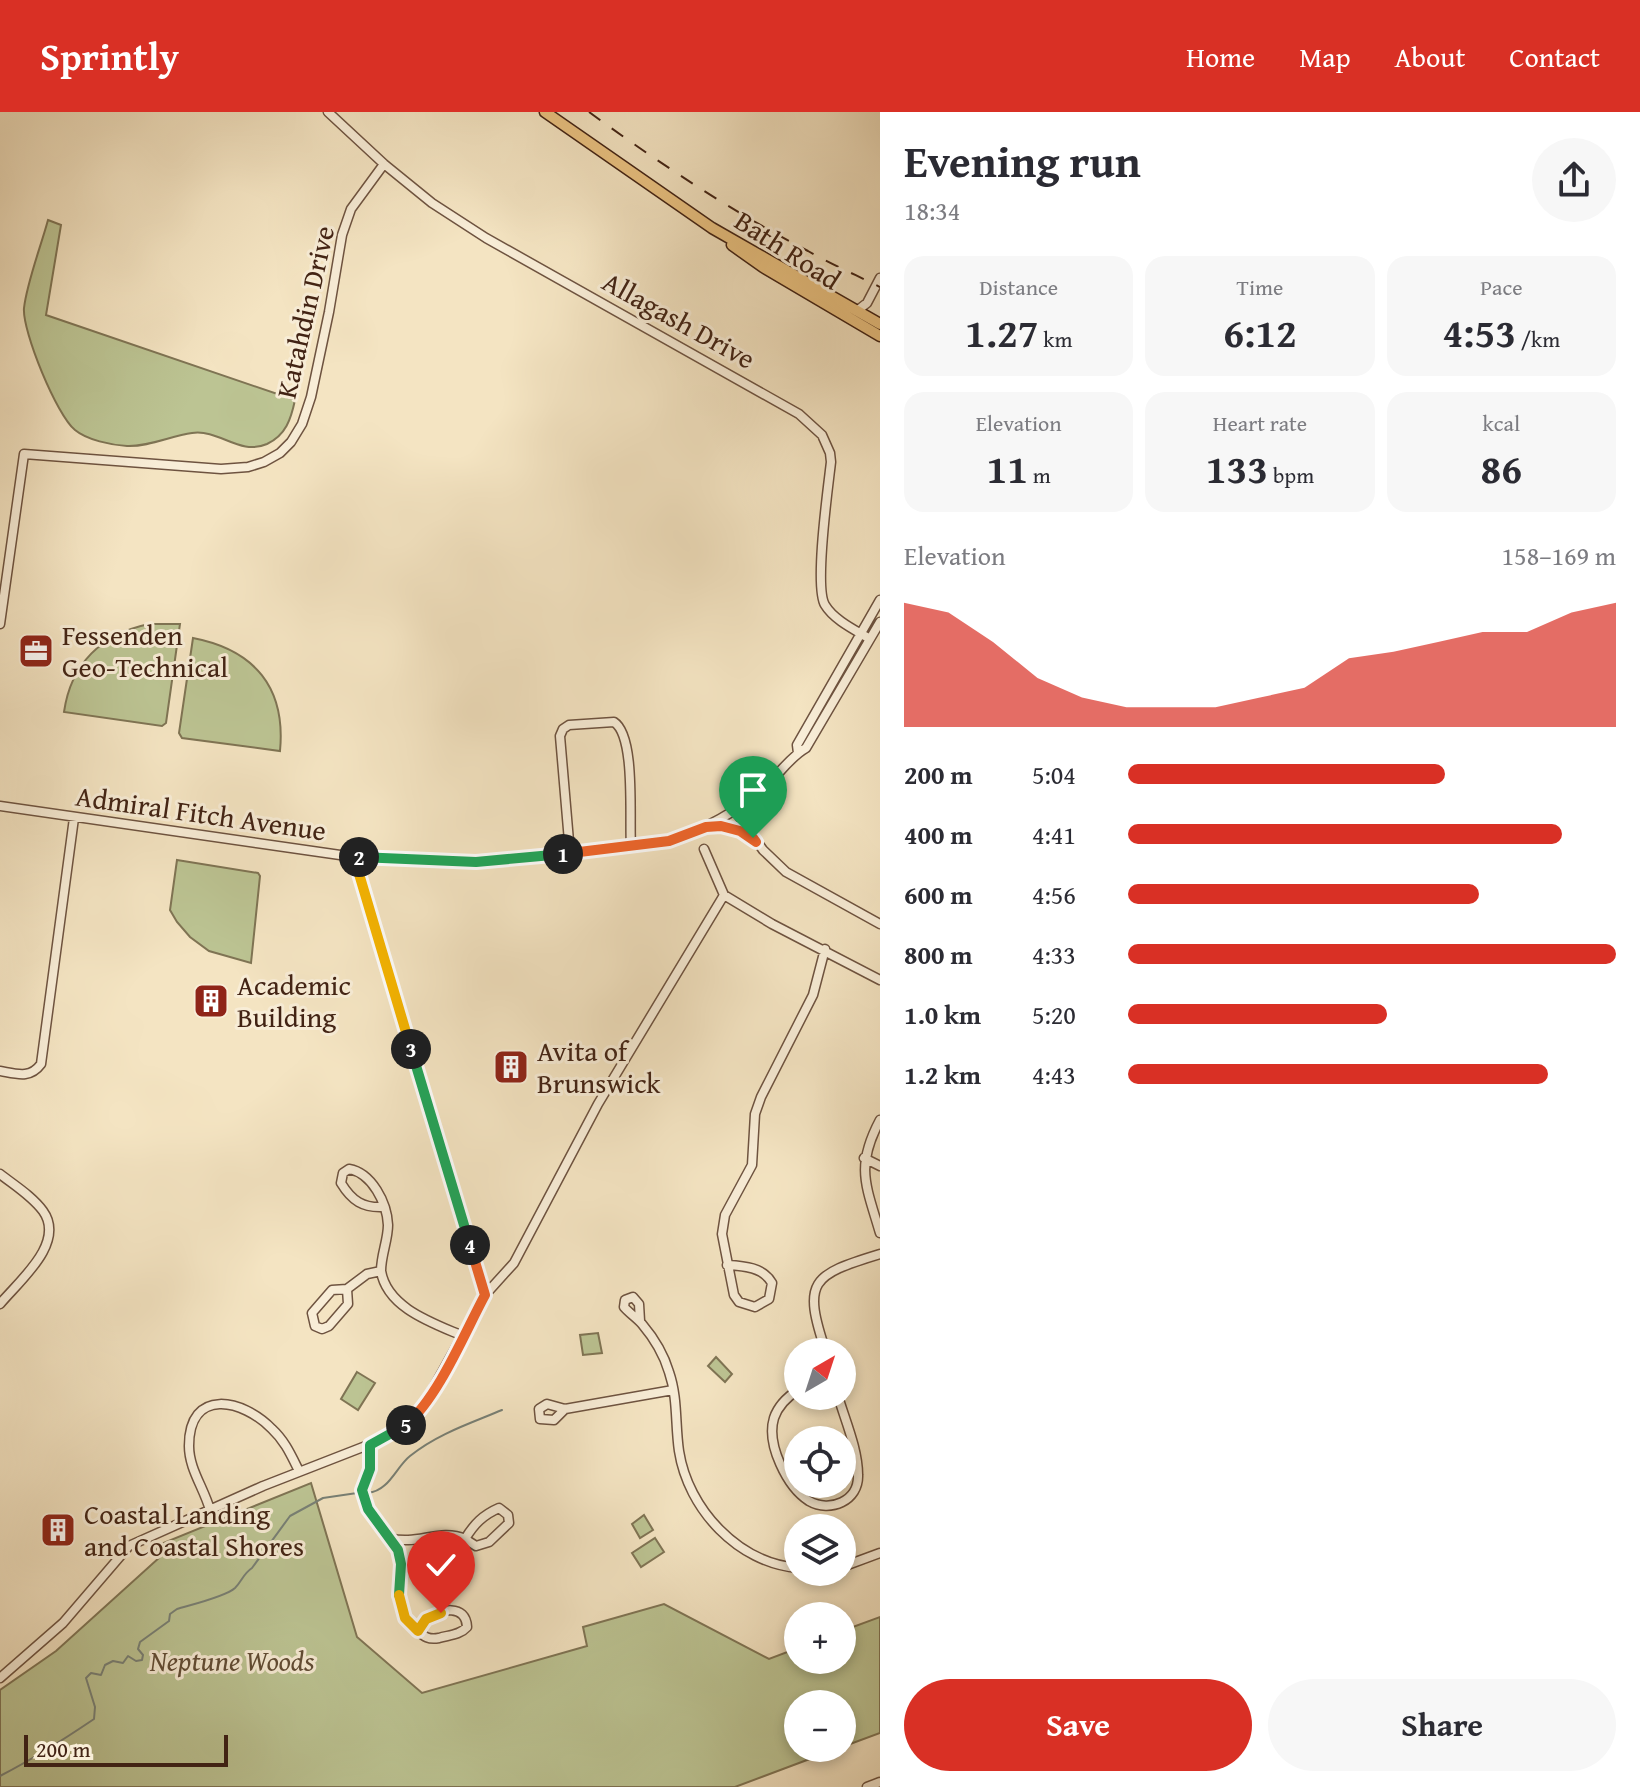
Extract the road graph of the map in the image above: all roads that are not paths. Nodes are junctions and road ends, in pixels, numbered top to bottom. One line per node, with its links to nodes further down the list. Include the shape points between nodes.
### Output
1 (328, 112): 3 (street, Allagash Drive)
2 (545, 112): 4 (main road, Bath Road)
3 (384, 164): 10 (street, Katahdin Drive, via 351,209 342,235 311,397 291,442 264,462 221,469 24,454); 13 (street, Allagash Drive, via 486,238 813,425 827,444 831,462 821,598 831,613)
4 (712, 228): 6 (main road, Bath Road); 8 (main road, Bath Road, via 763,267)
5 (880, 278): 6 (street)
6 (858, 310): 7 (main road, Bath Road)
7 (880, 324)
8 (880, 336)
9 (880, 600): 13 (street, Admiral Fitch Avenue)
10 (1, 608): 12 (street)
11 (880, 622): 14 (street, Admiral Fitch Avenue)
12 (0, 624)
13 (861, 633): 14 (street, Allagash Drive); 15 (street, Admiral Fitch Avenue, via 797,745)
14 (870, 639): 15 (street, Admiral Fitch Avenue, via 806,748)
15 (798, 753): 17 (street, Admiral Fitch Avenue)
16 (0, 806): 18 (street, Admiral Fitch Avenue)
17 (734, 809): 19 (street, Admiral Fitch Avenue); 20 (street)
18 (74, 818): 24 (street, Admiral Fitch Avenue); 29 (street, via 41,1064 28,1075)
19 (706, 827): 20 (street, via 730,827); 21 (street, Admiral Fitch Avenue)
20 (756, 842): 26 (street, via 786,872)
21 (631, 847): 23 (street, Admiral Fitch Avenue); 23 (street, via 625,733 614,722 569,725 560,736)
22 (704, 849): 25 (street)
23 (570, 853): 24 (street, Admiral Fitch Avenue, via 476,862)
24 (354, 857): 40 (street)
25 (724, 895): 27 (street); 40 (street, via 598,1104 514,1263)
26 (880, 924)
27 (825, 949): 28 (street); 37 (street, via 813,995 755,1114 752,1165 723,1223)
28 (880, 980)
29 (0, 1071)
30 (880, 1120): 31 (street)
31 (864, 1158): 32 (street); 35 (street)
32 (880, 1166)
33 (0, 1174): 41 (street, via 43,1211 50,1235 45,1250)
34 (383, 1207): 34 (street, via 379,1192 358,1171 343,1173 341,1183 348,1193 365,1207); 38 (street, via 388,1227)
35 (880, 1233)
36 (880, 1254): 44 (street, via 836,1268 823,1278 814,1292 813,1309)
37 (727, 1265): 37 (street, via 739,1302 755,1307 769,1299 768,1276)
38 (381, 1271): 39 (street); 43 (street, via 397,1301)
39 (347, 1289): 39 (street, via 332,1290 312,1313 315,1326 329,1326 348,1304)
40 (485, 1295): 43 (street)
41 (0, 1304)
42 (640, 1321): 45 (street, via 666,1363)
43 (463, 1336): 49 (street, via 409,1423)
44 (822, 1338)
45 (673, 1390): 47 (street); 56 (street, via 679,1451 695,1497 708,1517 746,1549)
46 (784, 1404): 48 (street, via 772,1434 785,1472 799,1492 819,1505 843,1502 858,1482)
47 (565, 1409)
48 (842, 1410)
49 (370, 1445): 50 (street); 52 (street, via 370,1469 362,1490)
50 (299, 1471): 51 (street); 51 (street, via 287,1446 261,1419 222,1402 209,1405 196,1419 189,1443)
51 (210, 1510): 58 (street, via 129,1546 63,1623)
52 (390, 1538): 53 (street, via 409,1541 454,1534); 57 (street, via 401,1564 400,1605)
53 (465, 1539): 53 (street, via 476,1546 489,1542 509,1523 508,1515 499,1508 493,1511 475,1522)
54 (880, 1553): 55 (street)
55 (856, 1562)
56 (784, 1565)
57 (418, 1631): 57 (street, via 433,1639 463,1632 467,1618 454,1609 426,1619)
58 (0, 1678)
59 (880, 1782): 60 (street)
60 (867, 1787)

